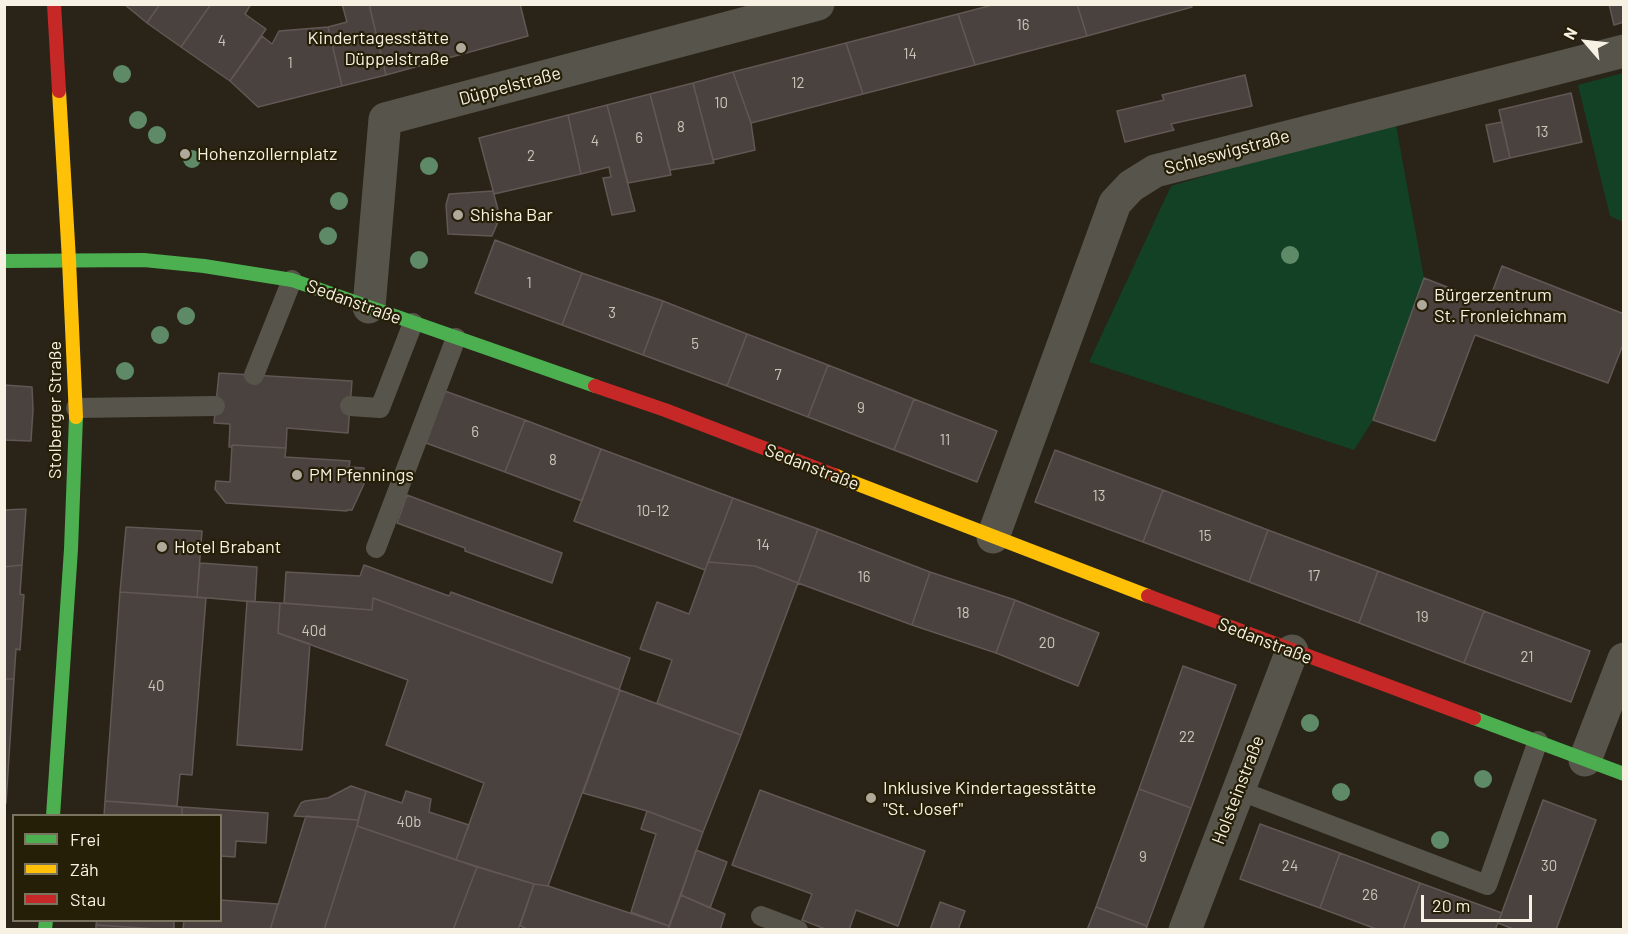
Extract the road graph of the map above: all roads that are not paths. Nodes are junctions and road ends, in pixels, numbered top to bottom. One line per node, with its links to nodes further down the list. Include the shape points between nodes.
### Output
1 (54, 4): 4 (street, Stolberger Straße)
2 (818, 4): 7 (street, Düppelstraße, via 385,119)
3 (1623, 51): 14 (street, Schleswigstraße, via 1155,171 1131,186 1115,203)
4 (69, 260): 5 (street, Sedanstraße); 6 (street, Sedanstraße, via 164,262); 13 (street, Stolberger Straße)
5 (4, 261)
6 (292, 280): 7 (street, Sedanstraße); 10 (lane)
7 (369, 307): 8 (street, Sedanstraße)
8 (413, 323): 9 (street, Sedanstraße); 12 (lane, via 380,408)
9 (456, 338): 14 (street, Sedanstraße, via 665,410); 15 (lane)
10 (254, 375)
11 (215, 406): 13 (lane)
12 (350, 406)
13 (76, 408): 22 (street, Stolberger Straße)
14 (993, 537): 16 (street, Sedanstraße)
15 (376, 548)
16 (1292, 651): 18 (street, Sedanstraße); 21 (street, Holsteinstraße)
17 (1623, 659): 19 (street)
18 (1538, 741): 19 (street, Sedanstraße); 21 (lane, via 1487,885)
19 (1585, 760): 20 (street, Sedanstraße)
20 (1623, 774)
21 (1238, 790): 25 (street, Holsteinstraße)
22 (53, 814)
23 (761, 916): 24 (lane)
24 (798, 930)
25 (1185, 930)

